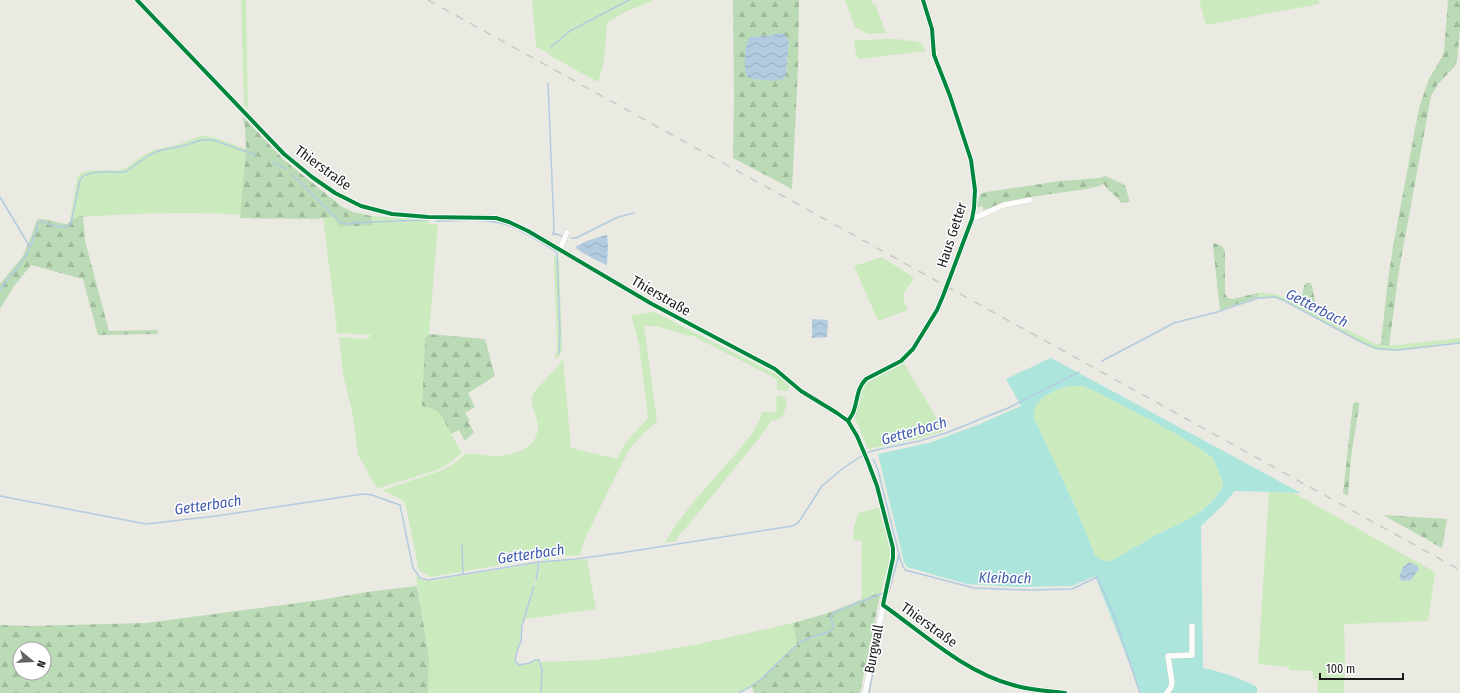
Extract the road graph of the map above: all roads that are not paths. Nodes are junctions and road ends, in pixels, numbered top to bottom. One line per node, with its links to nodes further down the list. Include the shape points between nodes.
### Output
1 (137, 0): 6 (street, Thierstraße, via 284,154 336,193 361,206 392,214 503,220 528,230)
2 (923, 0): 4 (street, Haus Getter, via 932,29 934,55 971,160 975,190)
3 (1030, 200): 4 (street, Haus Getter, via 1004,205)
4 (972, 219): 7 (street, Haus Getter, via 943,296 926,328 907,356 863,382)
5 (567, 232): 6 (street)
6 (560, 249): 7 (street, Thierstraße, via 652,304 775,369 801,391)
7 (848, 421): 8 (street, Thierstraße, via 877,486 893,548)
8 (882, 605): 10 (street, Burgwall); 11 (street, Thierstraße, via 961,661 991,677 1013,686)
9 (1192, 626): 12 (street, via 1192,655 1168,656 1172,683)
10 (865, 693)
11 (1065, 693)
12 (1167, 693)

